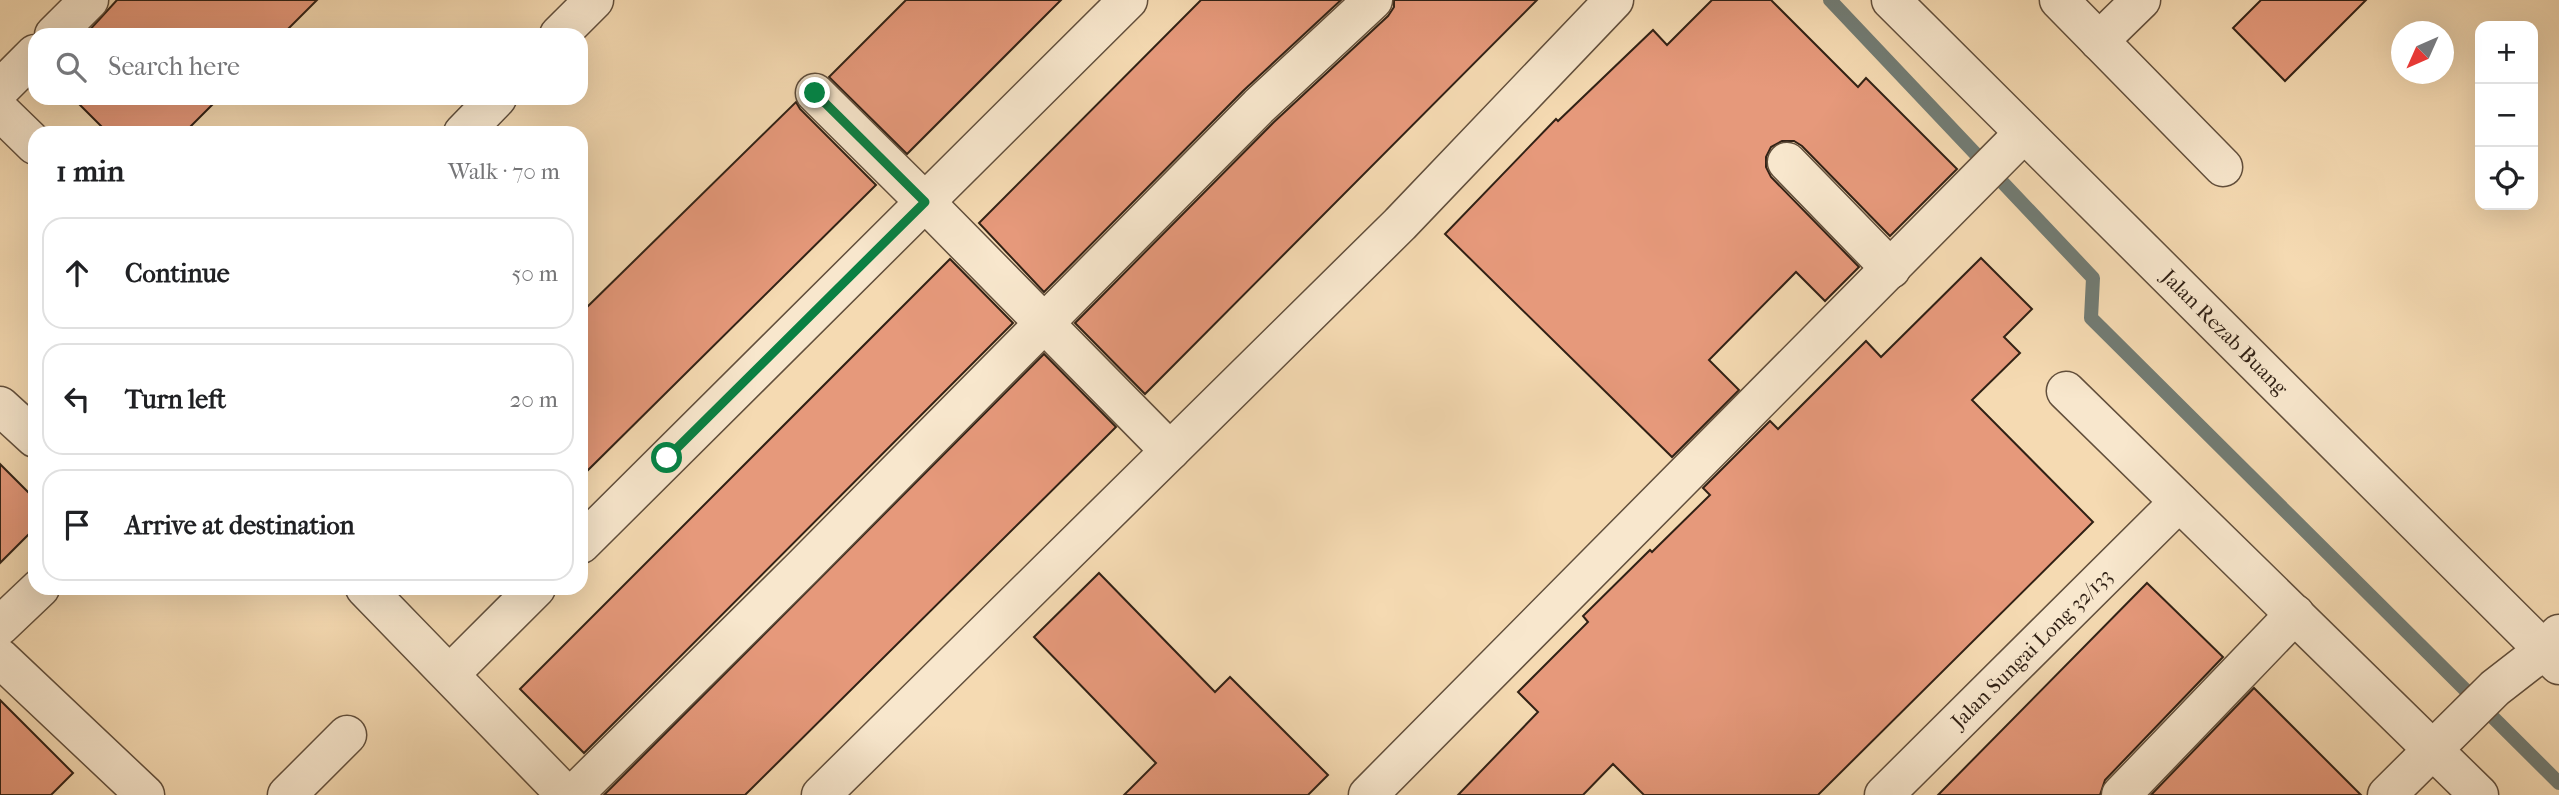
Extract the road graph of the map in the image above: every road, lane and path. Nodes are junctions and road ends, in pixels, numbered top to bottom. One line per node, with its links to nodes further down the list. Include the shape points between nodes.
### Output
1 (594, 0): 8 (street)
2 (1128, 0): 20 (street)
3 (1373, 0): 22 (street, via 1259,106)
4 (1614, 0): 26 (street, via 1400,224)
5 (1891, 0): 16 (street, Jalan Rezab Buang)
6 (2059, 0): 9 (street)
7 (2141, 0): 9 (street)
8 (566, 28)
9 (2099, 41): 19 (street)
10 (28, 61): 11 (street)
11 (0, 89)
12 (815, 93): 20 (street)
13 (491, 105): 15 (street)
14 (0, 111): 17 (street)
15 (470, 126)
16 (2024, 133): 21 (street); 34 (street, Jalan Rezab Buang)
17 (28, 138)
18 (1787, 162): 21 (street)
19 (2223, 167)
20 (925, 202): 22 (street); 28 (street)
21 (1891, 269): 44 (street)
22 (1045, 322): 26 (street); 42 (street)
23 (2066, 391): 27 (street)
24 (0, 406): 25 (street)
25 (28, 432)
26 (1170, 451): 43 (street)
27 (2179, 502): 32 (street); 45 (street, Jalan Sungai Long 32/133)
28 (588, 537)
29 (33, 595): 33 (street)
30 (372, 595): 36 (street)
31 (529, 595): 36 (street)
32 (2295, 614): 38 (street); 46 (street)
33 (0, 626)
34 (2554, 650): 38 (street, via 2495,688)
35 (0, 658): 39 (street)
36 (450, 674): 41 (street)
37 (346, 735): 40 (street)
38 (2446, 737): 47 (street); 48 (street)
39 (145, 795)
40 (287, 795)
41 (566, 795)
42 (573, 795)
43 (821, 795)
44 (1368, 795)
45 (1884, 795)
46 (2121, 795)
47 (2387, 795)
48 (2479, 795)

